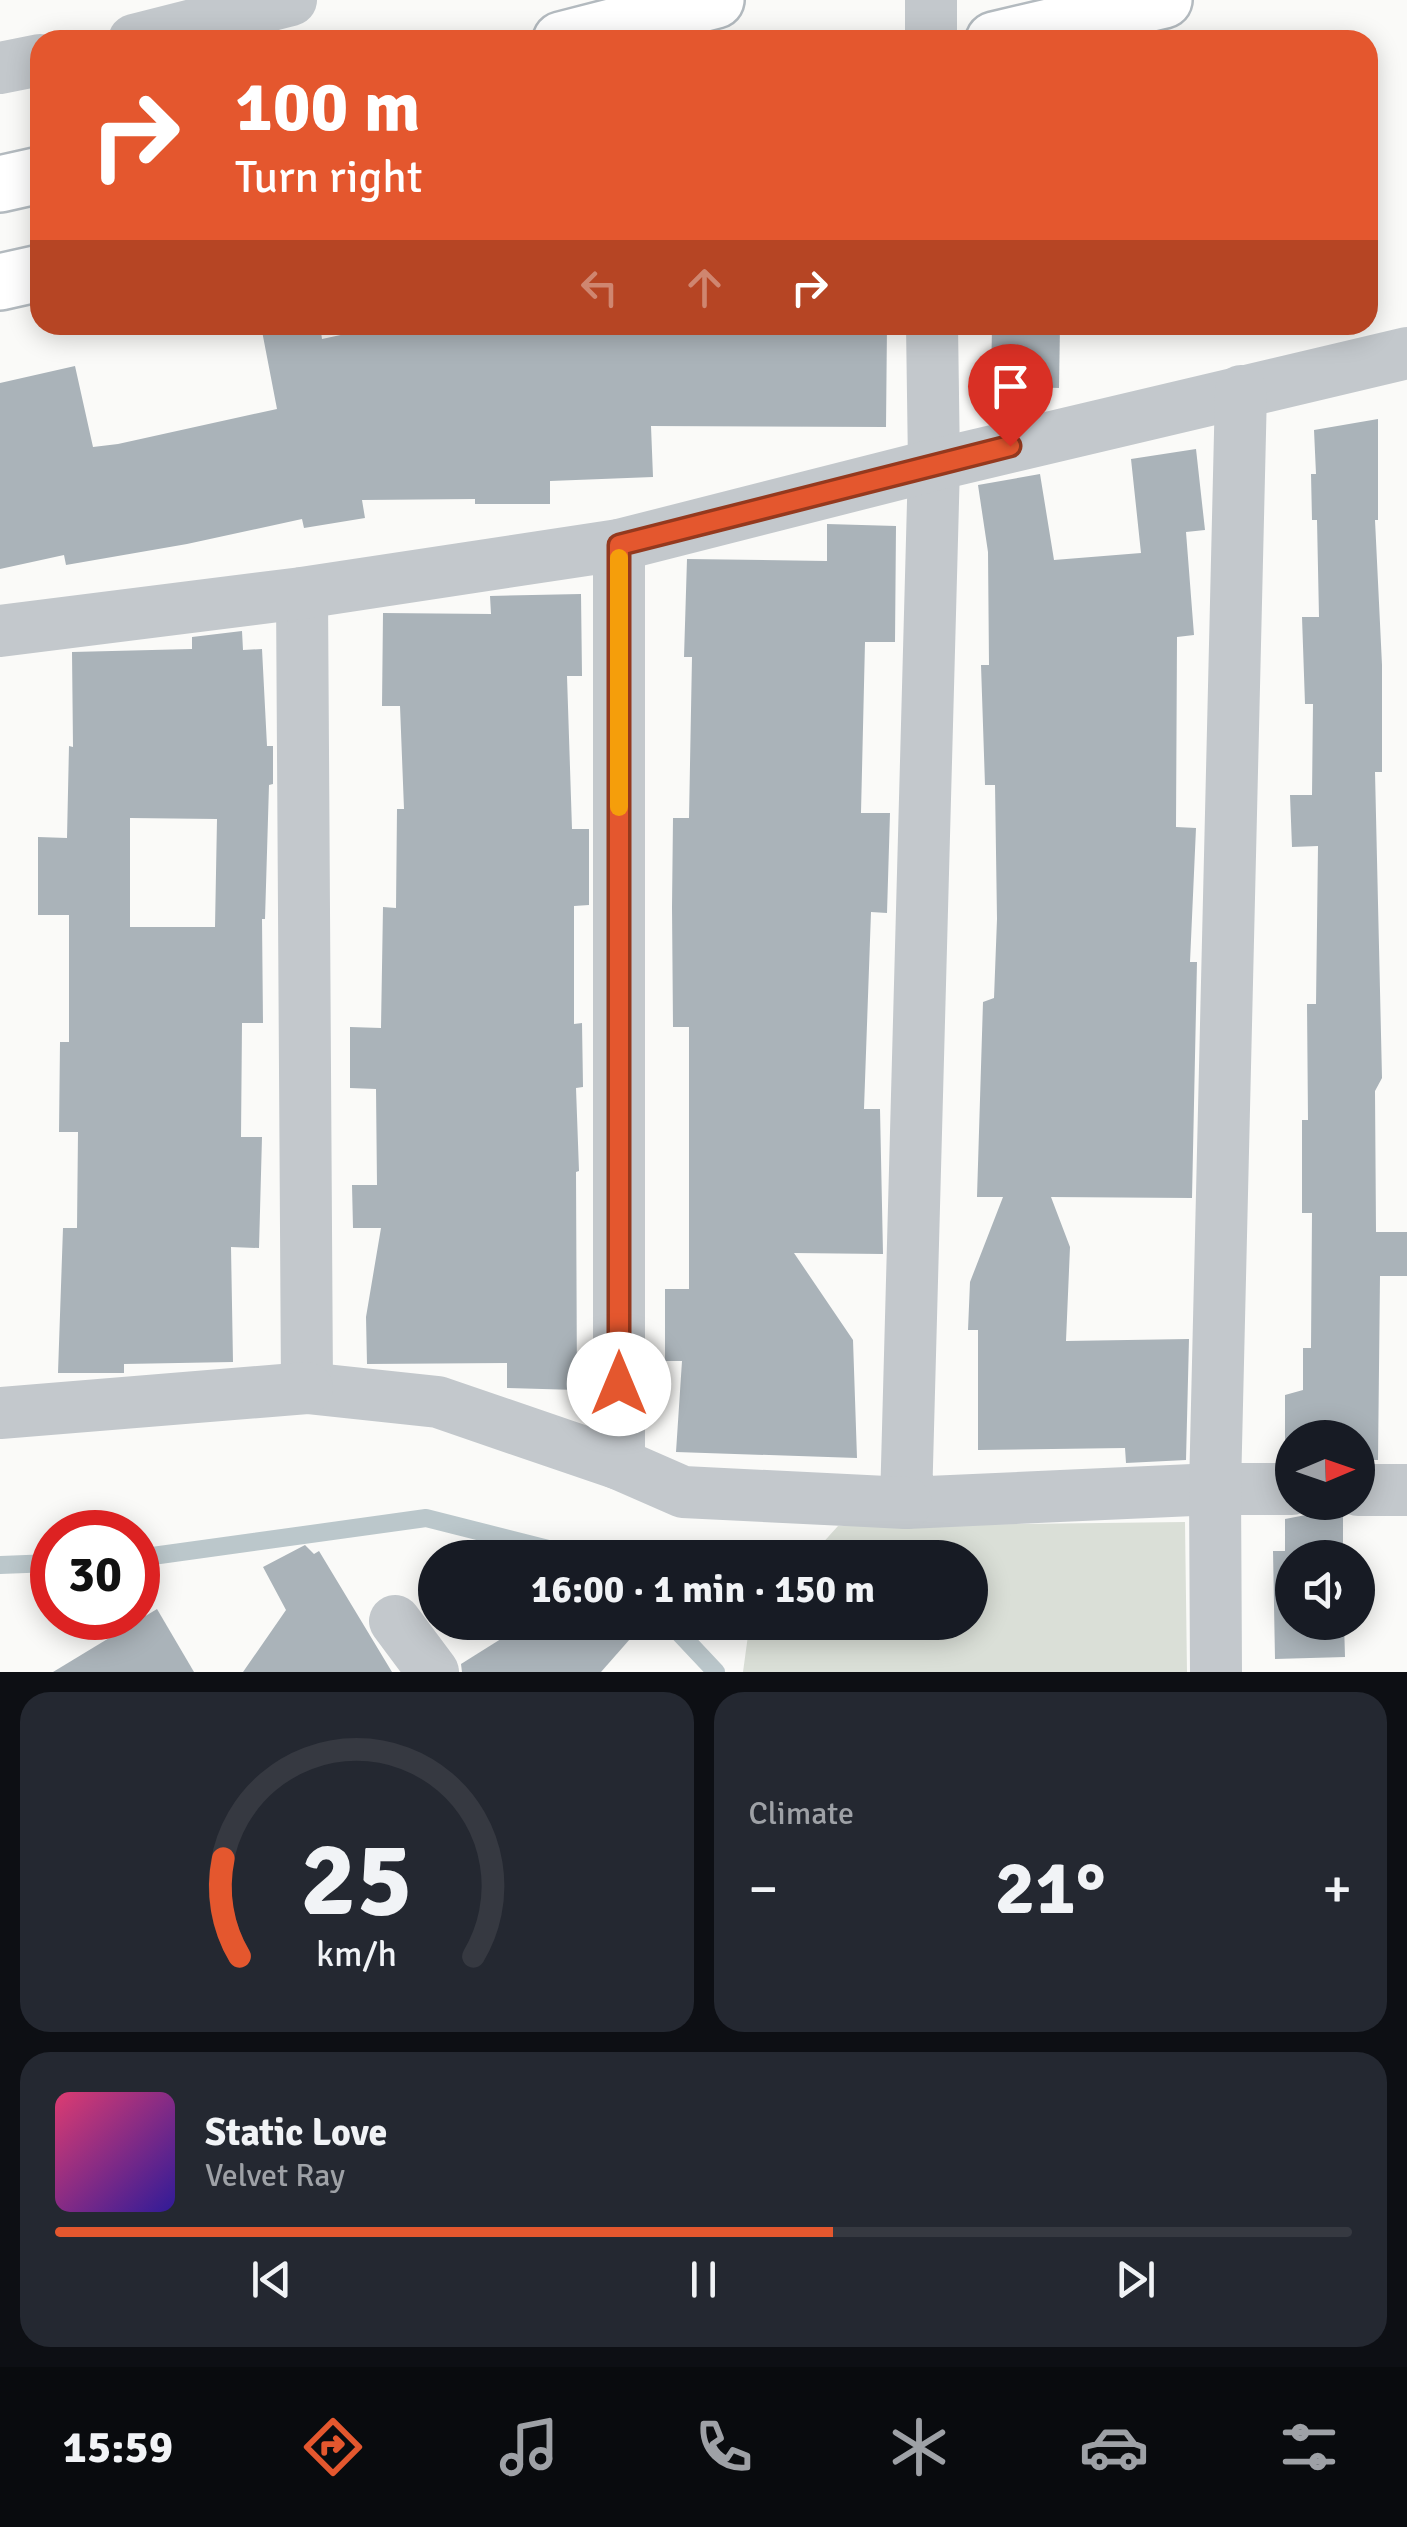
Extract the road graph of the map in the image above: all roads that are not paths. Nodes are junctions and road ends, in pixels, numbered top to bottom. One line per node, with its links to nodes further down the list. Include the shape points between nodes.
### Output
1 (291, 0): 6 (street)
2 (716, 0): 5 (main road)
3 (932, 0): 8 (street)
4 (1164, 0): 9 (main road)
5 (634, 10): 7 (main road)
6 (140, 26)
7 (585, 30)
8 (931, 30)
9 (1036, 30)
10 (30, 62): 11 (street)
11 (0, 68)
12 (30, 177): 13 (main road)
13 (0, 184)
14 (30, 274): 15 (main road)
15 (0, 282)
16 (932, 335): 19 (street)
17 (1407, 353): 18 (street)
18 (1241, 390): 19 (street); 26 (street)
19 (934, 464): 20 (street); 30 (street)
20 (619, 545): 21 (street); 25 (street)
21 (302, 593): 22 (street); 23 (street)
22 (0, 631)
23 (307, 1388): 24 (street); 25 (street, via 438,1402)
24 (0, 1413)
25 (619, 1464): 30 (street, via 683,1492)
26 (1215, 1489): 27 (street); 30 (street); 33 (street)
27 (1275, 1490)
28 (1375, 1490): 29 (street)
29 (1407, 1490)
30 (906, 1503)
31 (395, 1621): 32 (street)
32 (433, 1672)
33 (1216, 1672)

